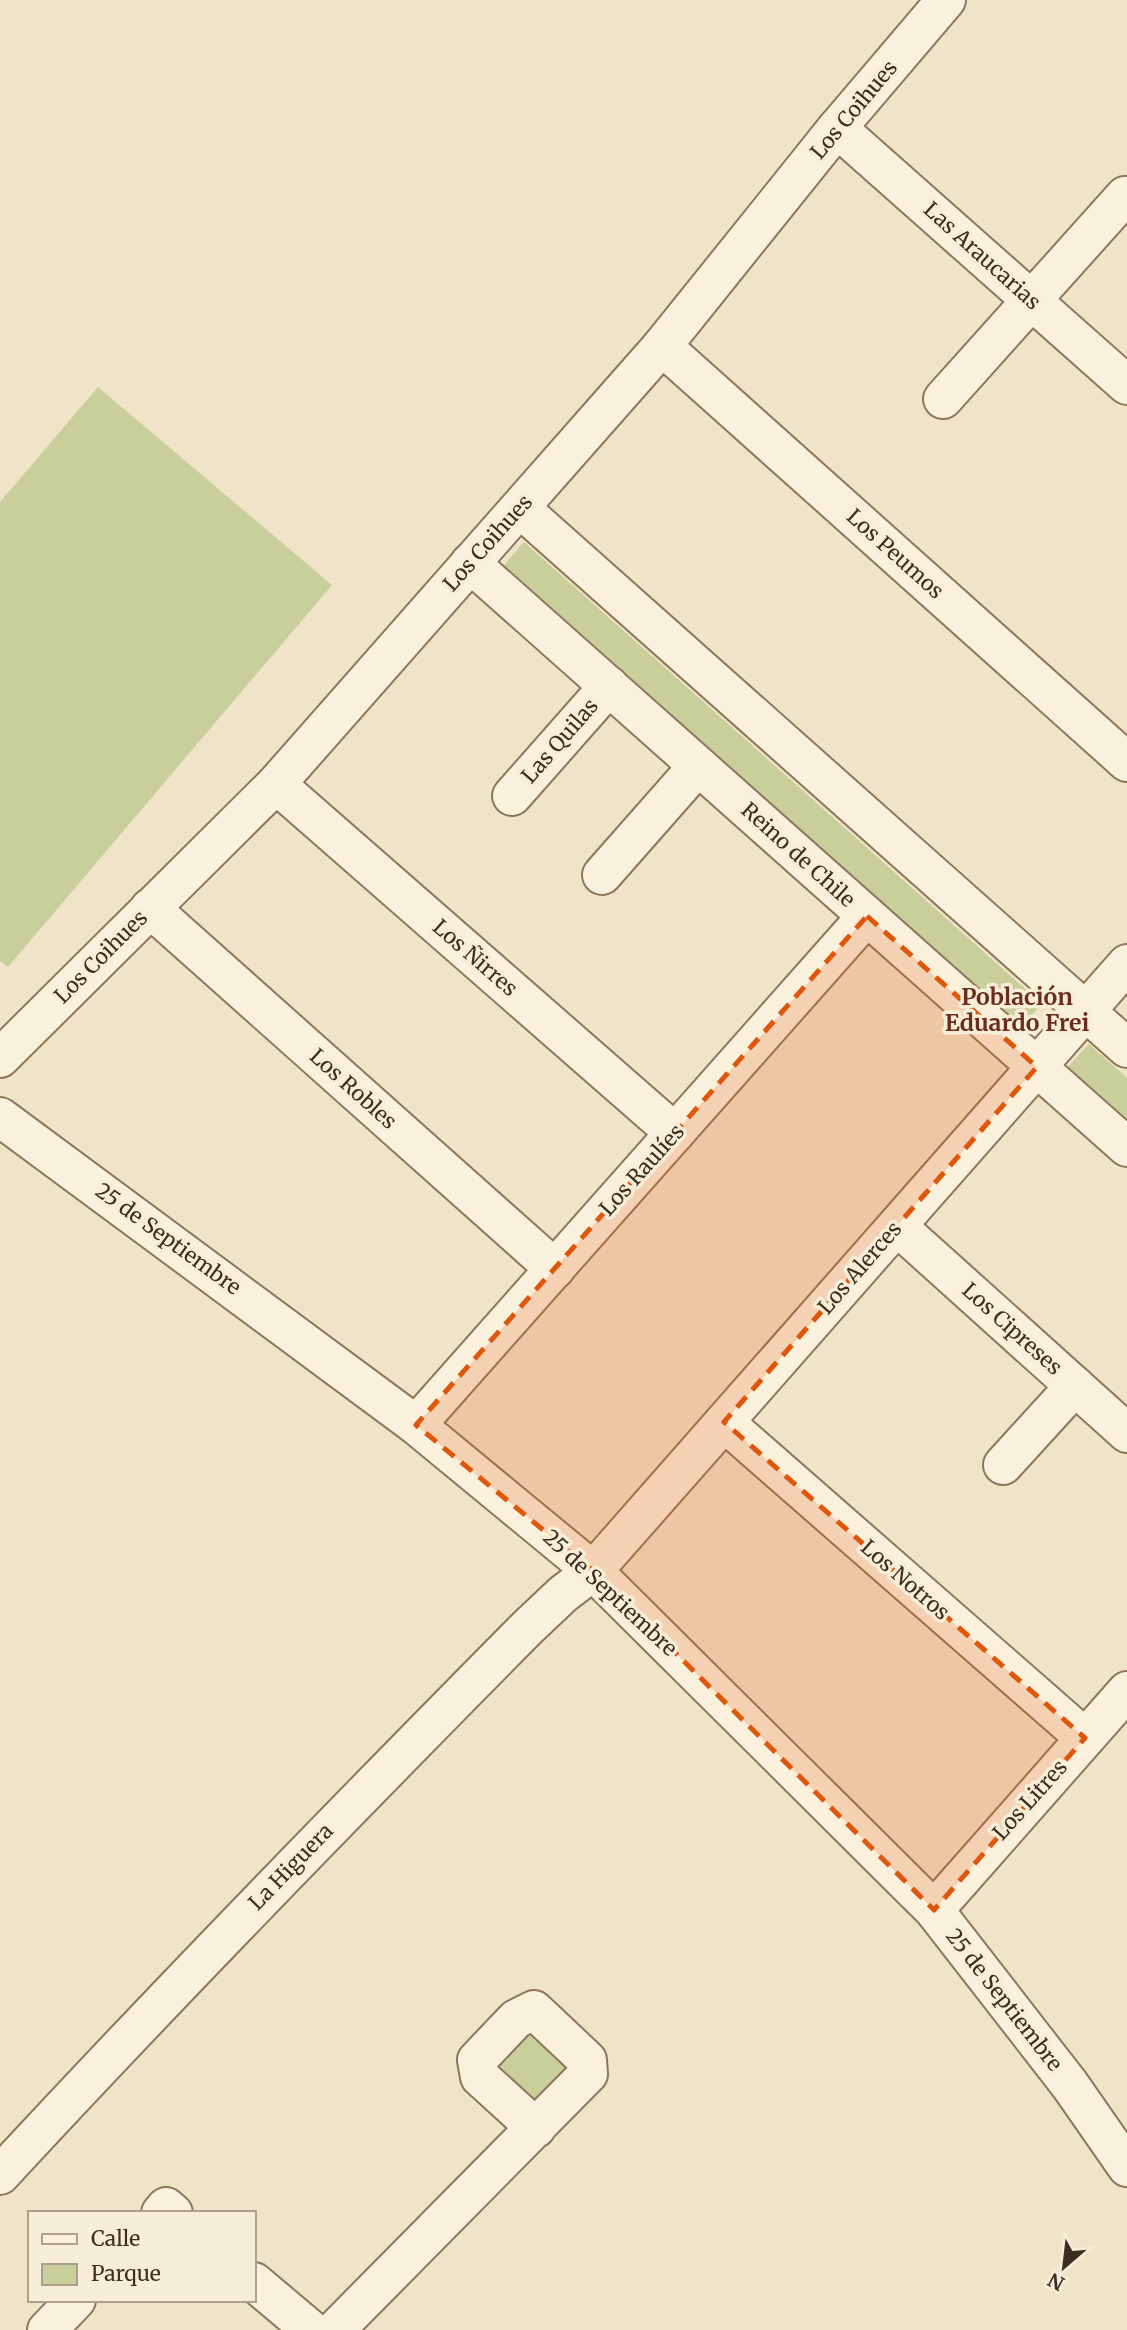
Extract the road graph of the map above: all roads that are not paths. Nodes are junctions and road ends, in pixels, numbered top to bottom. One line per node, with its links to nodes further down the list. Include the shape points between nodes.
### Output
1 (946, 0): 2 (street, Los Coihues)
2 (837, 128): 4 (street, Las Araucarias); 5 (street, Los Coihues)
3 (1125, 196): 4 (street)
4 (1032, 300): 6 (street, Las Araucarias); 7 (street)
5 (662, 346): 8 (street, Los Coihues); 11 (street, Los Peumos)
6 (1127, 385)
7 (943, 399)
8 (520, 508): 9 (street, Los Coihues); 19 (street)
9 (470, 563): 10 (street, Reino de Chile); 13 (street, Los Coihues)
10 (609, 686): 12 (street, Reino de Chile); 14 (street, Las Quilas)
11 (1127, 762)
12 (698, 766): 15 (street); 17 (street, Reino de Chile)
13 (276, 784): 16 (street, Los Coihues); 24 (street, Los Ñirres)
14 (512, 796)
15 (602, 875)
16 (150, 908): 21 (street, Los Coihues); 27 (street, Los Robles)
17 (867, 916): 22 (street, Reino de Chile); 24 (street, Los Raulíes)
18 (1127, 964): 19 (street, Los Alerces)
19 (1086, 1011): 20 (street); 22 (street, Los Alerces)
20 (1127, 1048)
21 (0, 1058)
22 (1037, 1067): 25 (street, Reino de Chile); 26 (street, Los Alerces)
23 (0, 1117): 30 (street, 25 de Septiembre)
24 (675, 1133): 27 (street, Los Raulíes)
25 (1127, 1147)
26 (897, 1226): 28 (street, Los Cipreses); 29 (street, Los Alerces)
27 (555, 1269): 30 (street, Los Raulíes)
28 (1075, 1385): 31 (street, Los Cipreses); 32 (street)
29 (724, 1422): 33 (street, Los Alerces); 35 (street, Los Notros)
30 (416, 1424): 33 (street, 25 de Septiembre)
31 (1127, 1433)
32 (1003, 1465)
33 (593, 1572): 36 (street, 25 de Septiembre); 39 (street, La Higuera, via 562,1594 343,1814)
34 (1127, 1691): 35 (street, Los Litres)
35 (1085, 1738): 36 (street, Los Litres)
36 (934, 1910): 38 (street, 25 de Septiembre, via 1054,2063)
37 (536, 2128): 44 (street)
38 (1127, 2167)
39 (0, 2175)
40 (256, 2284): 43 (street)
41 (74, 2302): 42 (street)
42 (47, 2330)
43 (311, 2330)
44 (334, 2330)

